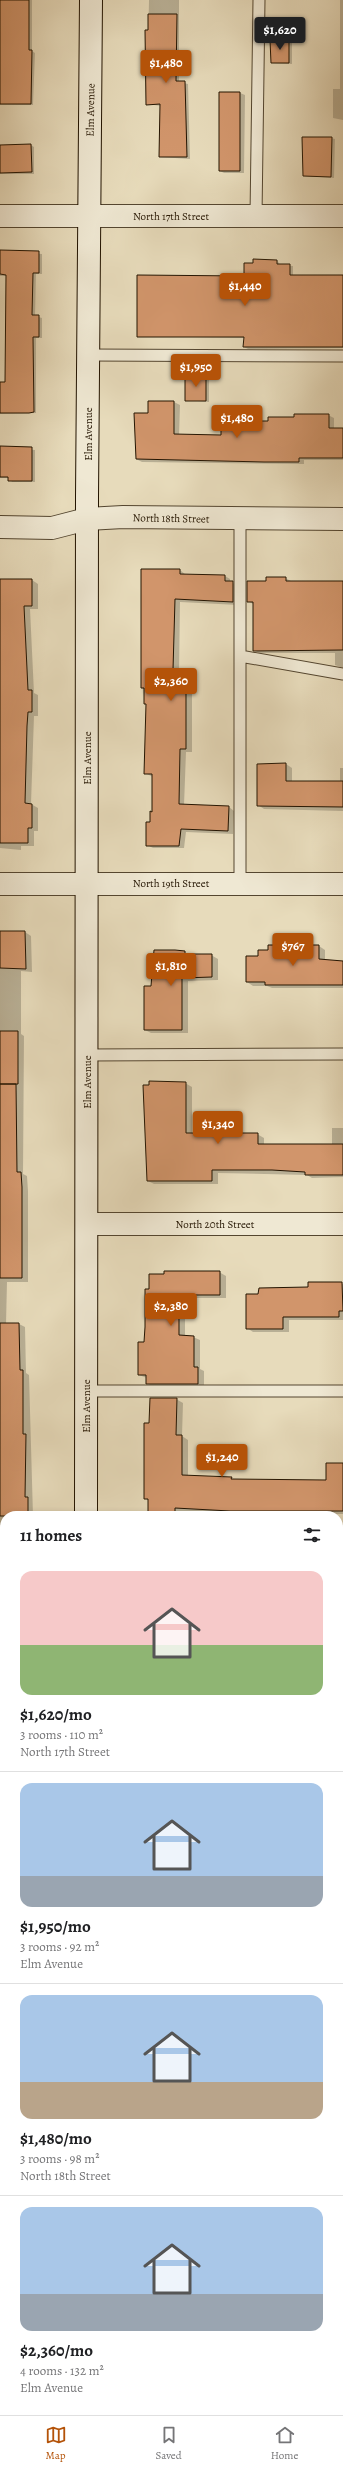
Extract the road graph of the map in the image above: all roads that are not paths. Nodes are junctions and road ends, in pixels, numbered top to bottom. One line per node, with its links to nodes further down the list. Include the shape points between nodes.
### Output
1 (92, 0): 4 (street, Elm Avenue)
2 (259, 0): 5 (lane)
3 (0, 216): 4 (street, North 17th Street)
4 (89, 216): 5 (street, North 17th Street); 7 (street, Elm Avenue)
5 (256, 216): 6 (street, North 17th Street)
6 (343, 216)
7 (88, 355): 8 (lane); 9 (street, Elm Avenue)
8 (343, 356)
9 (87, 519): 10 (street, North 18th Street); 12 (street, North 18th Street, via 52,528); 15 (street, Elm Avenue)
10 (240, 519): 11 (street, North 18th Street); 13 (lane)
11 (343, 519)
12 (0, 527)
13 (240, 656): 14 (lane); 16 (lane)
14 (343, 674)
15 (87, 883): 16 (street, North 19th Street); 17 (street, North 19th Street); 20 (street, Elm Avenue)
16 (240, 883): 18 (street, North 19th Street)
17 (0, 884)
18 (343, 884)
19 (343, 1054): 20 (lane)
20 (87, 1055): 21 (street, Elm Avenue)
21 (87, 1224): 22 (street, North 20th Street); 23 (street, Elm Avenue)
22 (343, 1224)
23 (86, 1391): 24 (lane); 25 (street, Elm Avenue)
24 (343, 1391)
25 (86, 1511)

